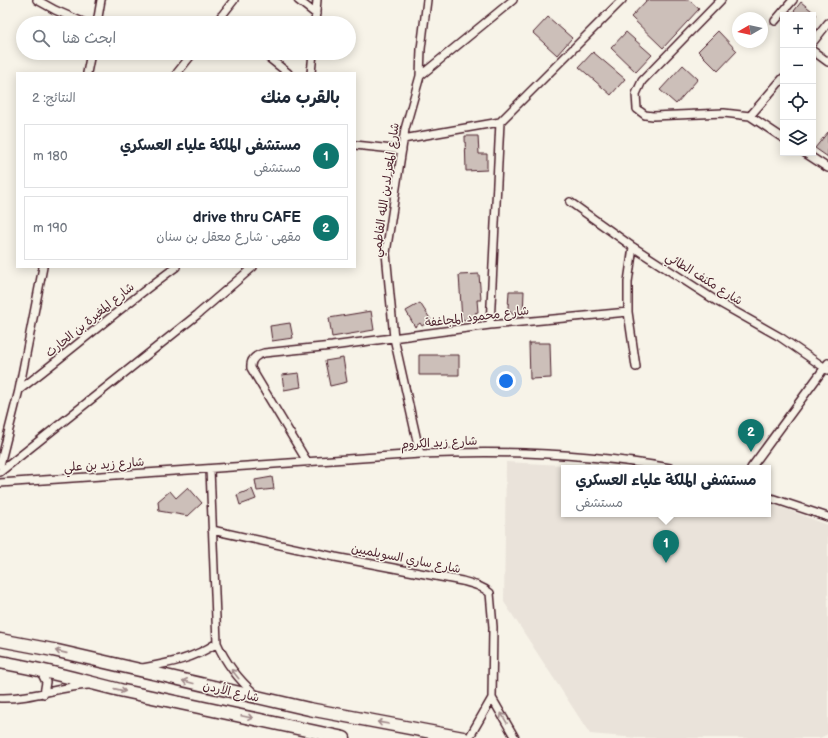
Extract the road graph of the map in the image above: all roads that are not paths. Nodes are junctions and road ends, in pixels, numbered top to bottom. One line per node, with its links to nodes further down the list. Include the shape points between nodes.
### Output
1 (37, 0): 12 (street)
2 (101, 0): 13 (street)
3 (234, 0): 14 (street)
4 (298, 0): 11 (street)
5 (317, 0): 11 (street)
6 (427, 0): 28 (street, شارع المعز لدين الله الفاطمي)
7 (513, 0): 28 (street)
8 (622, 0): 31 (street)
9 (721, 0): 30 (street, via 642,80 636,94 635,105 641,112 653,116 724,113)
10 (793, 0): 15 (street)
11 (316, 14)
12 (68, 16)
13 (98, 16)
14 (221, 16)
15 (775, 21)
16 (828, 23): 17 (street)
17 (816, 38)
18 (816, 53): 23 (street)
19 (90, 60): 24 (street)
20 (187, 60): 25 (street)
21 (272, 60): 26 (street)
22 (312, 60): 27 (street)
23 (828, 62)
24 (87, 72)
25 (178, 72)
26 (287, 72)
27 (311, 72)
28 (420, 76): 33 (street, شارع المعز لدين الله الفاطمي, via 407,116)
29 (780, 81): 30 (street)
30 (750, 116): 32 (street)
31 (500, 122): 33 (street); 44 (street)
32 (780, 136)
33 (404, 139): 35 (street, شارع المعز لدين الله الفاطمي)
34 (356, 145): 35 (street)
35 (402, 150): 45 (street, شارع المعز لدين الله الفاطمي, via 386,253)
36 (810, 156): 37 (street)
37 (828, 168)
38 (570, 202): 39 (street, شارع مكنف الطائي)
39 (633, 247): 43 (street, via 628,282); 47 (street, شارع مكنف الطائي, via 718,302)
40 (43, 268): 48 (street)
41 (175, 268): 48 (street, شارع المغيرة بن الحارث)
42 (252, 268): 55 (street, via 197,315)
43 (628, 312): 44 (street, شارع محمود المجاغفة); 46 (street)
44 (490, 325): 45 (street, شارع محمود المجاغفة)
45 (394, 338): 49 (street, شارع المعز لدين الله الفاطمي); 50 (street, شارع محمود المجاغفة, via 264,353 250,363)
46 (636, 367)
47 (827, 367): 53 (street)
48 (19, 390): 51 (street)
49 (420, 454): 50 (street, شارع زيد الكروم); 52 (street, شارع زيد الكروم, via 521,452)
50 (308, 463): 54 (street, شارع زيد الكروم)
51 (0, 465)
52 (654, 465)
53 (753, 465)
54 (210, 469): 56 (street, شارع زيد بن علي); 59 (street)
55 (0, 472)
56 (0, 483)
57 (771, 498): 58 (street)
58 (828, 517)
59 (212, 530): 61 (street); 69 (street, شارع ساري السويلميين, via 482,587 490,593 492,615)
60 (0, 640): 64 (highway, شارع الأردن, one-way to 60)
61 (217, 643): 64 (street, via 183,660); 68 (street, one-way to 61, via 234,672 222,656)
62 (0, 662): 63 (highway, شارع الأردن)
63 (36, 668): 65 (highway, شارع الأردن); 66 (street, via 41,671 46,682)
64 (134, 669): 68 (highway, شارع الأردن, one-way to 64)
65 (96, 684): 66 (street); 70 (highway, شارع الأردن, one-way to 70)
66 (44, 694): 67 (street)
67 (0, 698)
68 (260, 698): 71 (highway, شارع الأردن, one-way to 68)
69 (492, 698): 72 (street, شارع ساري السويلميين); 73 (street, شارع ساري السويلميين, one-way to 69)
70 (344, 738)
71 (463, 738)
72 (470, 738)
73 (515, 738)

